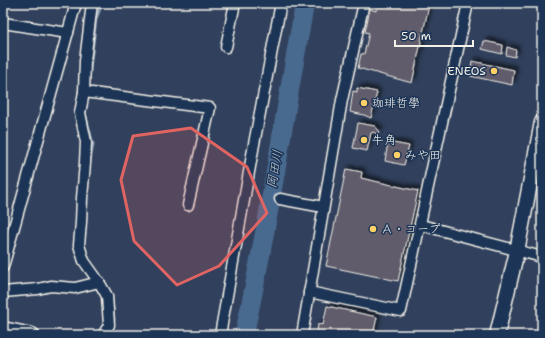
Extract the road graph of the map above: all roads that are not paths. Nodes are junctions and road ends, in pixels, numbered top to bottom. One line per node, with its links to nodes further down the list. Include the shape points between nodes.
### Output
1 (76, 3): 8 (street)
2 (92, 3): 10 (street)
3 (235, 3): 9 (street)
4 (281, 3): 25 (street)
5 (364, 3): 14 (street, via 342,100)
6 (468, 3): 15 (street)
7 (3, 23): 8 (street)
8 (68, 33): 18 (street)
9 (226, 47)
10 (84, 92): 13 (street, via 210,108); 19 (street, via 80,113 86,142 79,245 84,261)
11 (542, 122): 16 (street)
12 (280, 199): 14 (street)
13 (188, 204)
14 (323, 207): 21 (street)
15 (421, 225): 16 (street); 21 (street, via 401,311)
16 (517, 250): 17 (street); 27 (street)
17 (542, 257)
18 (3, 267)
19 (99, 282): 20 (street, via 75,288 51,286); 24 (street, via 107,296 109,325)
20 (3, 292)
21 (309, 292): 26 (street)
22 (3, 328): 23 (street)
23 (32, 335)
24 (103, 335)
25 (220, 335)
26 (302, 335)
27 (497, 335)

